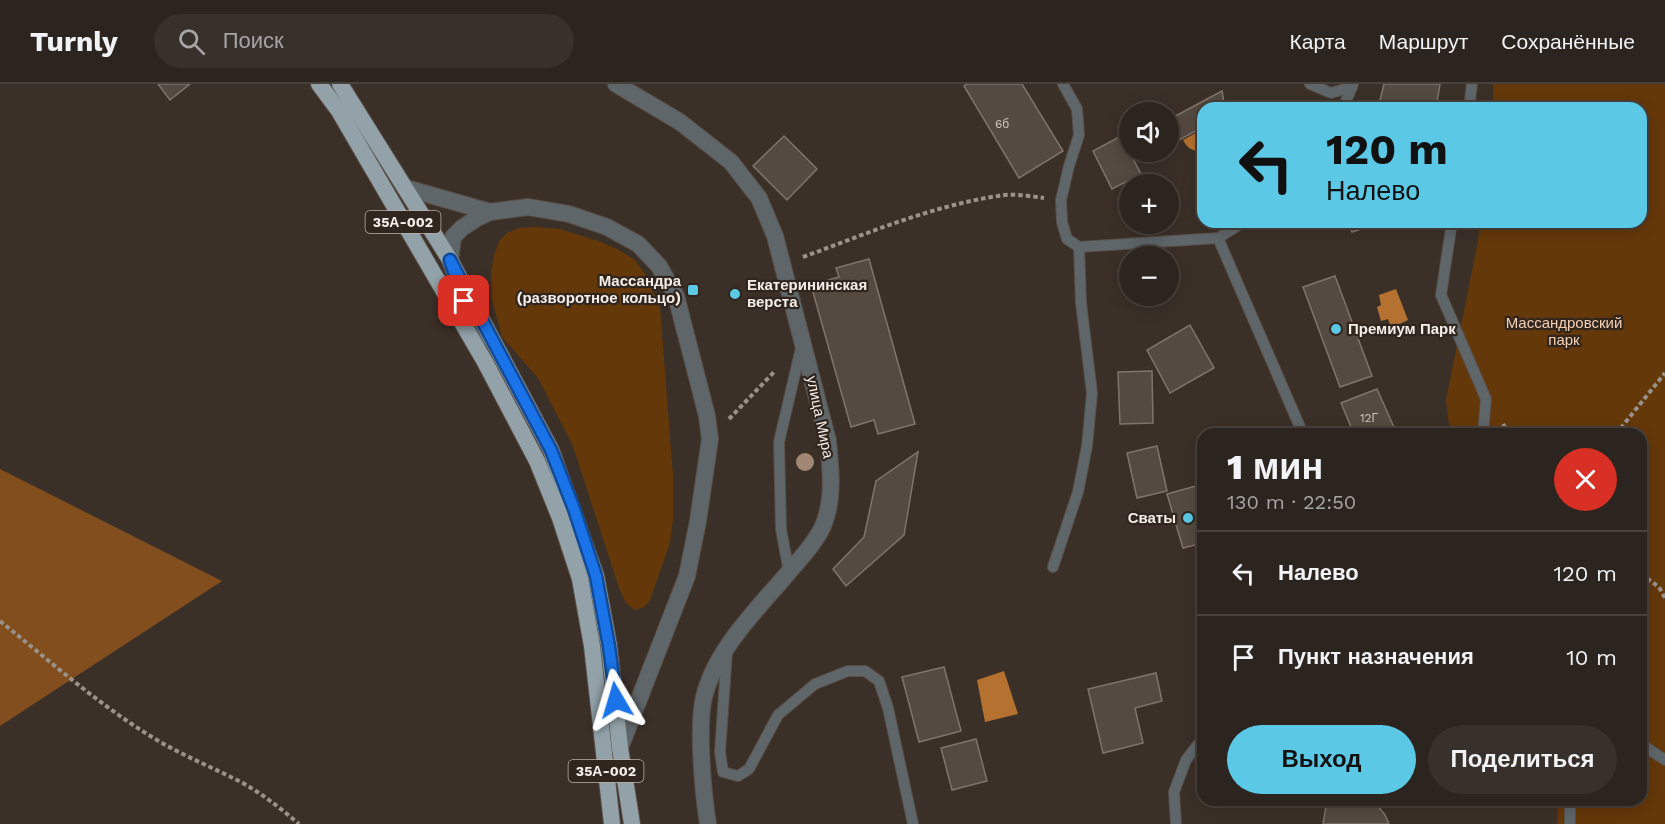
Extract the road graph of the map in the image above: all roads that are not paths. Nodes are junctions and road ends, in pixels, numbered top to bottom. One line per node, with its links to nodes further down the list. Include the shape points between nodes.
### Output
1 (320, 84): 18 (highway, 35А-002)
2 (340, 84): 10 (highway, 35А-002)
3 (616, 84): 17 (street, улица Мира, via 680,122 730,162 759,198 775,236)
4 (1063, 84): 15 (lane, via 1077,109 1079,135 1061,200 1062,222 1067,238)
5 (1310, 84): 7 (lane, via 1331,93)
6 (1472, 84): 9 (lane)
7 (1353, 86): 8 (lane)
8 (1346, 102)
9 (1469, 102)
10 (406, 188): 11 (street); 16 (highway, 35А-002)
11 (490, 212): 16 (street, via 453,237); 25 (street, via 528,207 569,214 607,227 638,244 659,266 676,296 707,416 710,440 687,576)
12 (1234, 228): 14 (lane)
13 (1451, 228): 20 (lane, via 1441,295 1486,399)
14 (1218, 238): 15 (lane); 19 (lane)
15 (1079, 247): 21 (lane, via 1092,393 1078,492)
16 (450, 260): 18 (street); 25 (highway, 35А-002, via 551,450 574,509 596,576)
17 (803, 342): 22 (lane, via 779,442 781,529); 22 (street, улица Мира, via 828,441 829,507 822,528)
18 (484, 362): 29 (highway, 35А-002, via 537,461 580,579 592,646)
19 (1300, 428)
20 (1484, 428)
21 (1053, 567)
22 (789, 572): 23 (street, улица Мира)
23 (728, 648): 31 (street, улица Мира, via 710,679 704,699 704,803); 32 (lane, via 720,752 723,772 738,777 749,770 778,716 815,684 848,671 865,671 879,681 888,708)
24 (1197, 746): 33 (lane, via 1186,760 1174,792)
25 (620, 747): 30 (highway, 35А-002)
26 (1647, 748): 27 (lane)
27 (1665, 760)
28 (1570, 806): 34 (lane)
29 (612, 824)
30 (632, 824)
31 (708, 824)
32 (913, 824)
33 (1176, 824)
34 (1570, 824)

